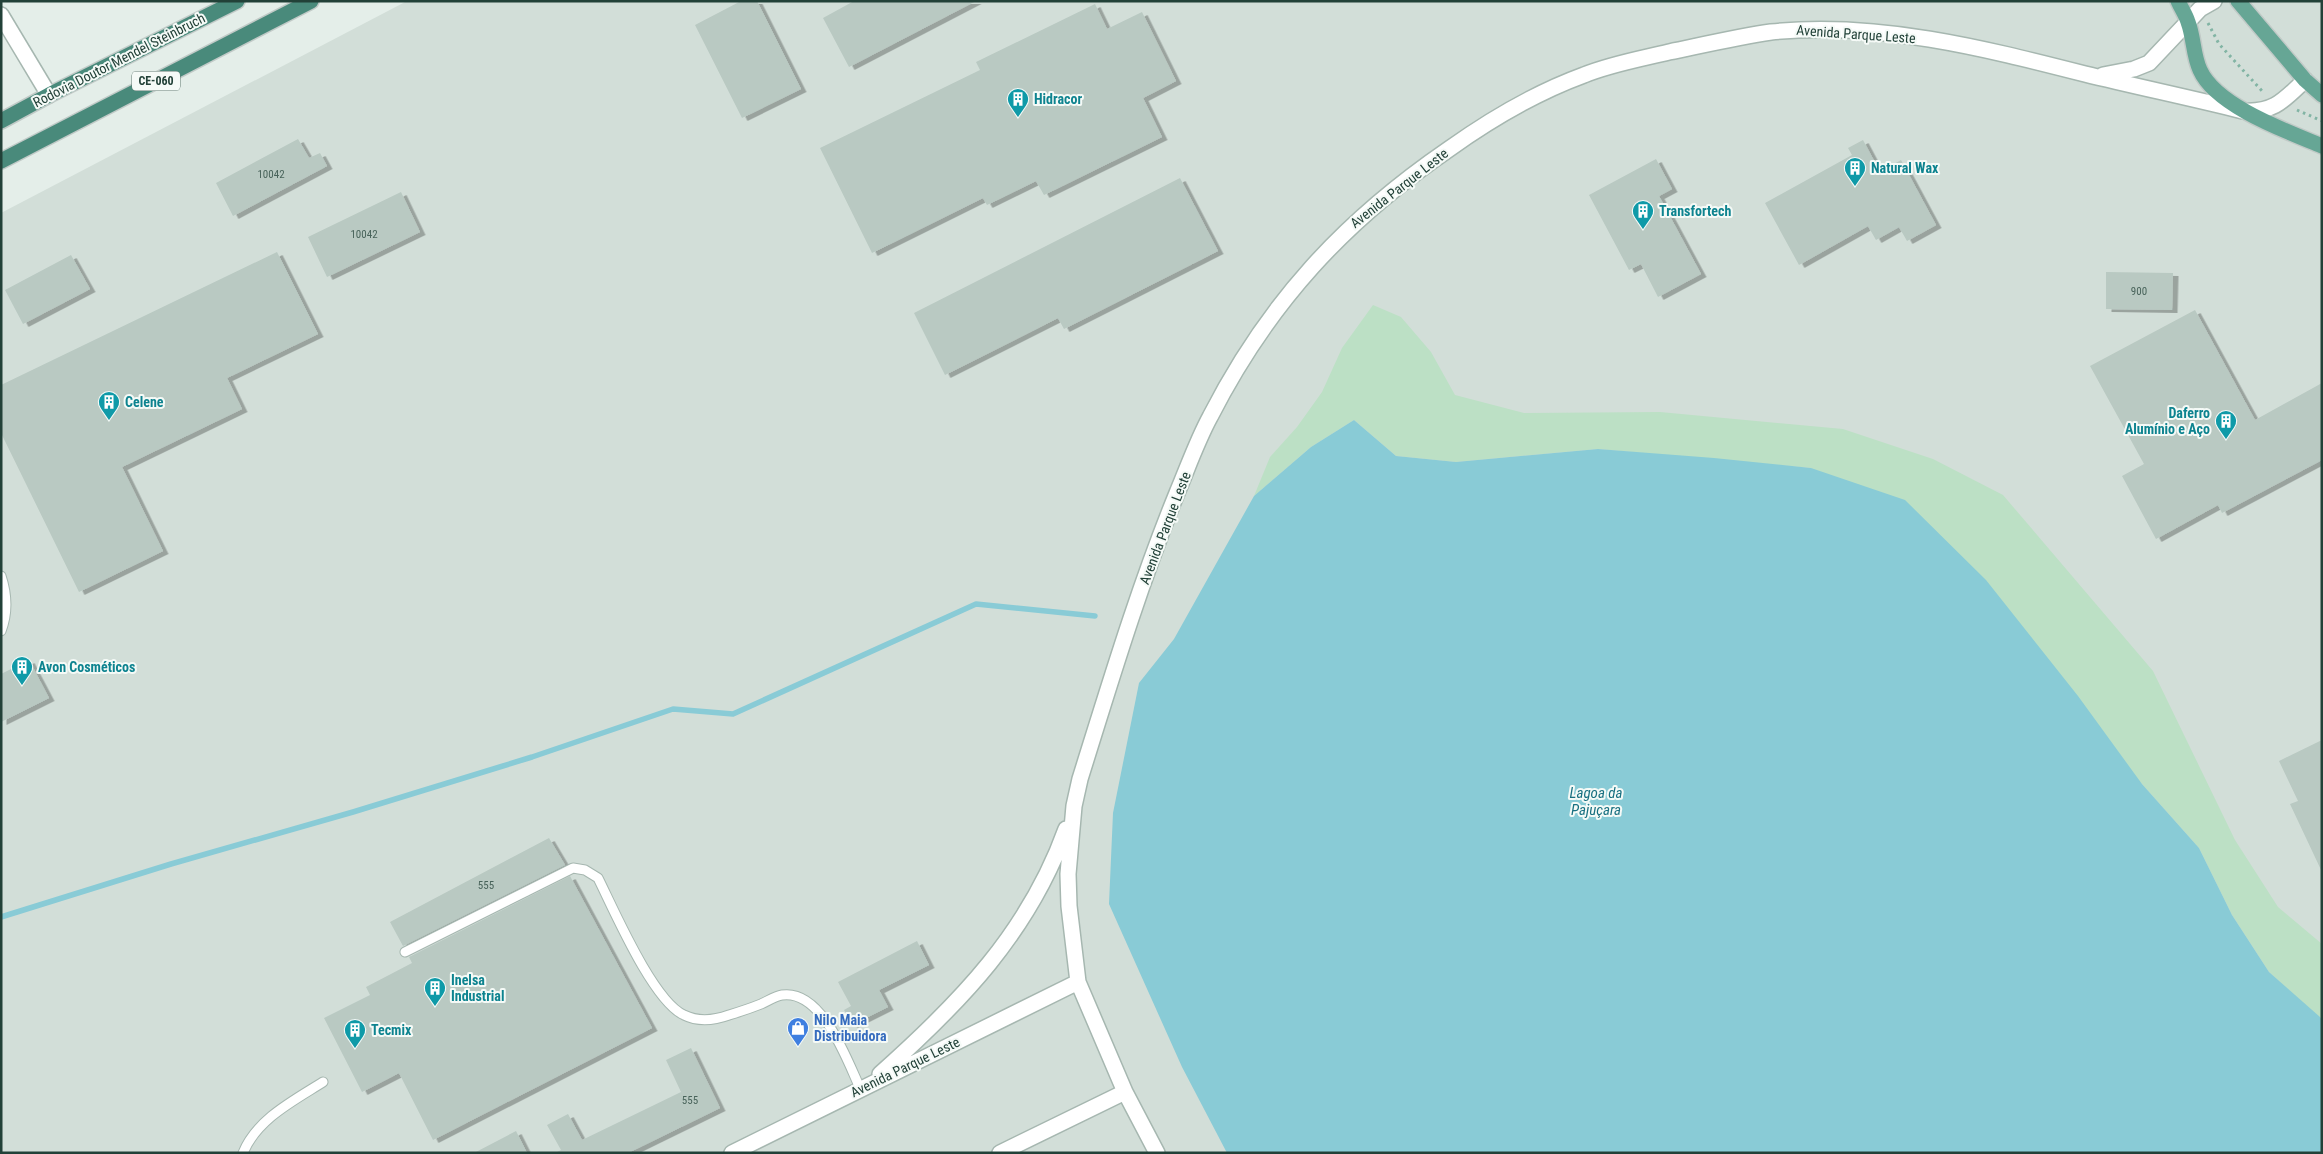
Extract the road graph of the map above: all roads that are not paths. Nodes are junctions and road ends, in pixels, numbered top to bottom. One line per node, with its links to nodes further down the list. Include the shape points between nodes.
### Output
1 (312, 1): 15 (highway, CE-060)
2 (2178, 1): 7 (main road)
3 (2214, 1): 7 (street, Avenida Parque Leste, via 2200,9)
4 (2238, 1): 9 (main road)
5 (235, 2): 10 (highway, Rodovia Doutor Mendel Steinbruch / CE-060)
6 (1, 15): 10 (street)
7 (2188, 22): 8 (street, Avenida Parque Leste, via 2156,57 2142,67); 12 (main road, via 2194,52 2207,83 2222,98)
8 (2096, 76): 12 (street, Avenida Parque Leste); 18 (street, Avenida Parque Leste, via 1932,39 1792,29 1628,61 1585,74 1529,99 1476,129 1432,160 1363,216 1309,268 1252,342 1230,378 1208,420 1161,533)
9 (2305, 80): 11 (main road); 12 (street, Avenida Parque Leste, via 2281,103 2263,111)
10 (48, 95): 13 (highway, Rodovia Doutor Mendel Steinbruch / CE-060)
11 (2322, 95)
12 (2244, 110): 14 (main road)
13 (1, 121)
14 (2322, 146)
15 (1, 161)
16 (1, 576): 17 (lane, via 6,593 5,623)
17 (1, 631)
18 (1074, 806): 20 (street, Avenida Parque Leste, via 1069,882); 22 (street, via 1058,851 996,958 921,1037)
19 (405, 952): 22 (lane, via 573,868 584,870 598,878 649,976 664,998 683,1015 699,1020 720,1018 781,995 797,996 810,1003 832,1029)
20 (1078, 982): 22 (street, Avenida Parque Leste); 23 (street, Avenida Parque Leste)
21 (323, 1082): 24 (lane, via 265,1122 248,1141)
22 (864, 1086): 25 (street, Avenida Parque Leste)
23 (1125, 1092): 26 (street); 27 (street, Avenida Parque Leste)
24 (243, 1153)
25 (732, 1153)
26 (1000, 1153)
27 (1157, 1153)

